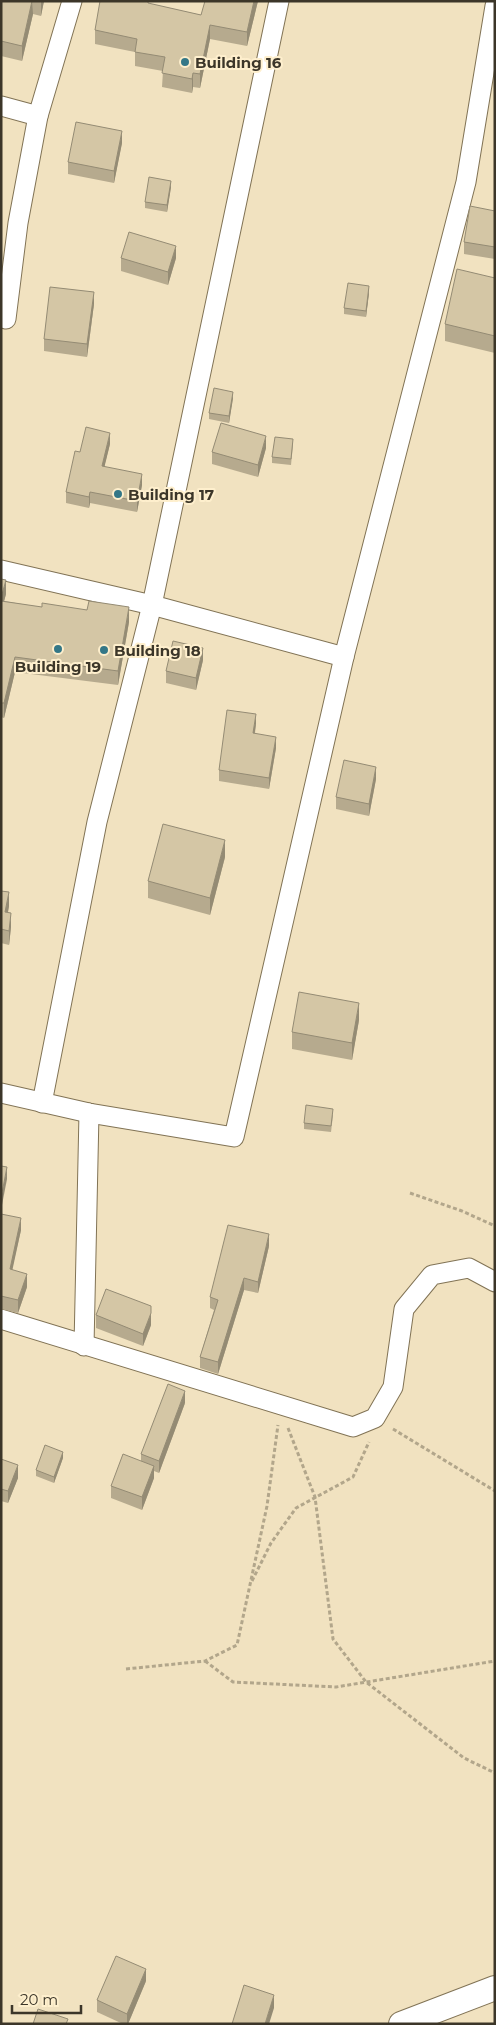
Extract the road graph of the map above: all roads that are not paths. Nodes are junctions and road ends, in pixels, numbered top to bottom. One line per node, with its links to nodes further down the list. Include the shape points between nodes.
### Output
1 (72, 1): 5 (street)
2 (280, 1): 8 (street)
3 (495, 6): 9 (street, via 466,182)
4 (1, 106): 5 (street)
5 (38, 116): 6 (street, via 18,223)
6 (6, 319)
7 (1, 570): 8 (street)
8 (152, 605): 9 (street); 11 (street, via 97,822)
9 (344, 657): 12 (street, via 234,1137)
10 (1, 1094): 11 (street)
11 (42, 1103): 12 (street)
12 (89, 1113): 15 (street)
13 (495, 1282): 15 (street, via 469,1268 432,1275 404,1309 392,1387 375,1418 352,1427)
14 (1, 1319): 15 (street)
15 (84, 1346)
16 (495, 1988): 17 (street)
17 (401, 2024)

